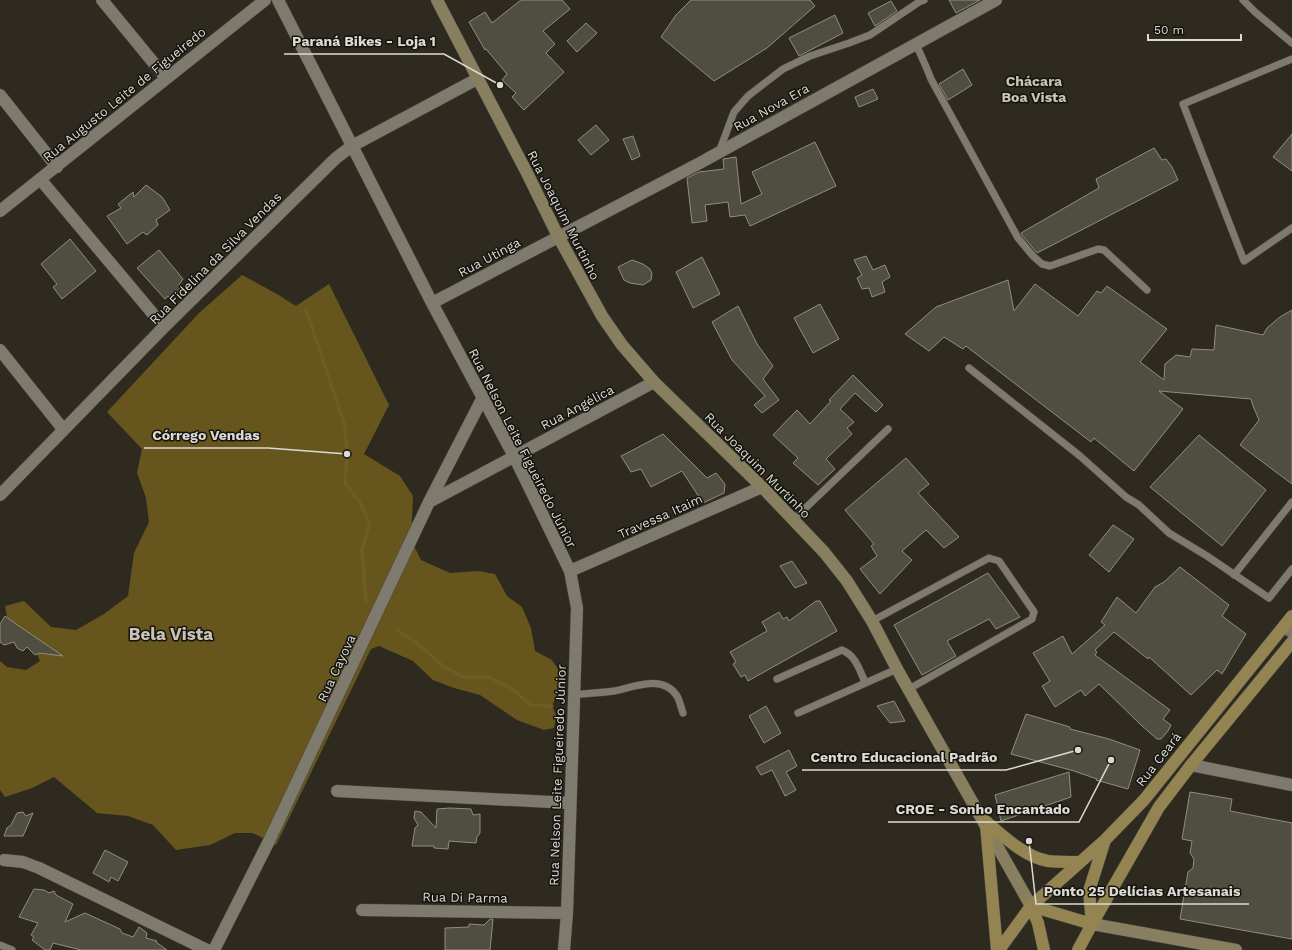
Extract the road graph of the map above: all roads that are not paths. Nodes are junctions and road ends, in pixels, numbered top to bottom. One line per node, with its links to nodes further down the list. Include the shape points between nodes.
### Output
1 (102, 0): 11 (street)
2 (265, 0): 11 (street, Rua Augusto Leite de Figueiredo)
3 (278, 0): 14 (street, Rua Nelson Leite Figueiredo Júnior)
4 (437, 0): 12 (main road, Rua Joaquim Murtinho)
5 (924, 0): 15 (lane, via 870,34 783,69 748,96 734,112)
6 (996, 0): 9 (street, Rua Nova Era)
7 (1243, 0): 8 (lane)
8 (1292, 43)
9 (916, 44): 15 (street, Rua Nova Era); 21 (lane, via 931,79 1018,238 1033,256 1042,264 1050,266 1098,249 1104,250)
10 (1292, 59): 19 (lane, via 1183,104 1244,262)
11 (166, 78): 16 (street, Rua Augusto Leite de Figueiredo)
12 (477, 79): 14 (street, Rua Fidelina da Silva Vendas); 20 (main road, Rua Joaquim Murtinho)
13 (0, 95): 16 (street)
14 (352, 146): 22 (street, Rua Nelson Leite Figueiredo Júnior); 23 (street, Rua Fidelina da Silva Vendas, via 336,158)
15 (719, 152): 20 (street, Rua Nova Era)
16 (57, 167): 17 (street, Rua Augusto Leite de Figueiredo)
17 (40, 179): 18 (street, Rua Augusto Leite de Figueiredo); 23 (street)
18 (0, 211)
19 (1292, 228)
20 (558, 236): 22 (street, Rua Utinga); 26 (main road, Rua Joaquim Murtinho, via 602,316 622,345)
21 (1148, 290)
22 (432, 303): 27 (street, Rua Nelson Leite Figueiredo Júnior)
23 (164, 327): 29 (street, Rua Fidelina da Silva Vendas)
24 (0, 350): 29 (street)
25 (969, 368): 38 (lane, via 1080,456 1169,533)
26 (654, 382): 30 (street, Rua Angélica); 31 (main road, Rua Joaquim Murtinho)
27 (482, 399): 30 (street, Rua Nelson Leite Figueiredo Júnior); 33 (street, Rua Cayova)
28 (888, 429): 35 (lane)
29 (63, 430): 32 (street, Rua Fidelina da Silva Vendas)
30 (514, 458): 33 (street, Rua Angélica); 37 (street, Rua Nelson Leite Figueiredo Júnior)
31 (762, 487): 35 (main road, Rua Joaquim Murtinho); 37 (street, Travessa Itaim)
32 (0, 495)
33 (429, 502): 65 (street, Rua Cayova, via 269,841)
34 (1292, 502): 38 (lane)
35 (794, 520): 40 (main road, Rua Joaquim Murtinho, via 847,581)
36 (1292, 569): 38 (lane, via 1269,598)
37 (570, 571): 47 (street, Rua Nelson Leite Figueiredo Júnior, via 577,608)
38 (1234, 575)
39 (1292, 616): 41 (main road, Rua Ceará)
40 (872, 621): 43 (main road, Rua Joaquim Murtinho); 46 (lane, via 989,558 999,561 1034,612 1032,619)
41 (1288, 630): 55 (main road, Rua Ceará, via 1144,800)
42 (1292, 642): 50 (main road)
43 (898, 669): 45 (lane); 46 (main road, Rua Joaquim Murtinho)
44 (777, 679): 45 (lane, via 842,650 855,659)
45 (866, 682): 49 (lane)
46 (909, 689): 54 (main road, Rua Joaquim Murtinho)
47 (574, 695): 48 (lane, via 612,691 641,684 658,684 675,693); 53 (street, Rua Nelson Leite Figueiredo Júnior)
48 (683, 713)
49 (798, 713)
50 (1191, 765): 51 (street); 61 (main road, via 1159,807)
51 (1292, 785)
52 (337, 791): 53 (street)
53 (570, 803): 60 (street, Rua Nelson Leite Figueiredo Júnior)
54 (984, 822): 57 (main road, via 1028,853 1046,861); 58 (main road, Rua Joaquim Murtinho); 67 (main road)
55 (1105, 840): 57 (main road, Rua Ceará); 61 (main road, via 1089,891)
56 (4, 860): 64 (street, via 23,862 39,868)
57 (1079, 862): 58 (main road, Rua Ceará)
58 (1031, 906): 61 (main road); 67 (main road); 68 (main road)
59 (362, 910): 60 (street, Rua Di Parma)
60 (567, 913): 66 (street, Rua Nelson Leite Figueiredo Júnior)
61 (1092, 924): 69 (main road); 70 (main road)
62 (0, 945): 63 (lane)
63 (12, 950)
64 (207, 950)
65 (214, 950)
66 (564, 950)
67 (998, 950)
68 (1044, 950)
69 (1078, 950)
70 (1236, 950)

